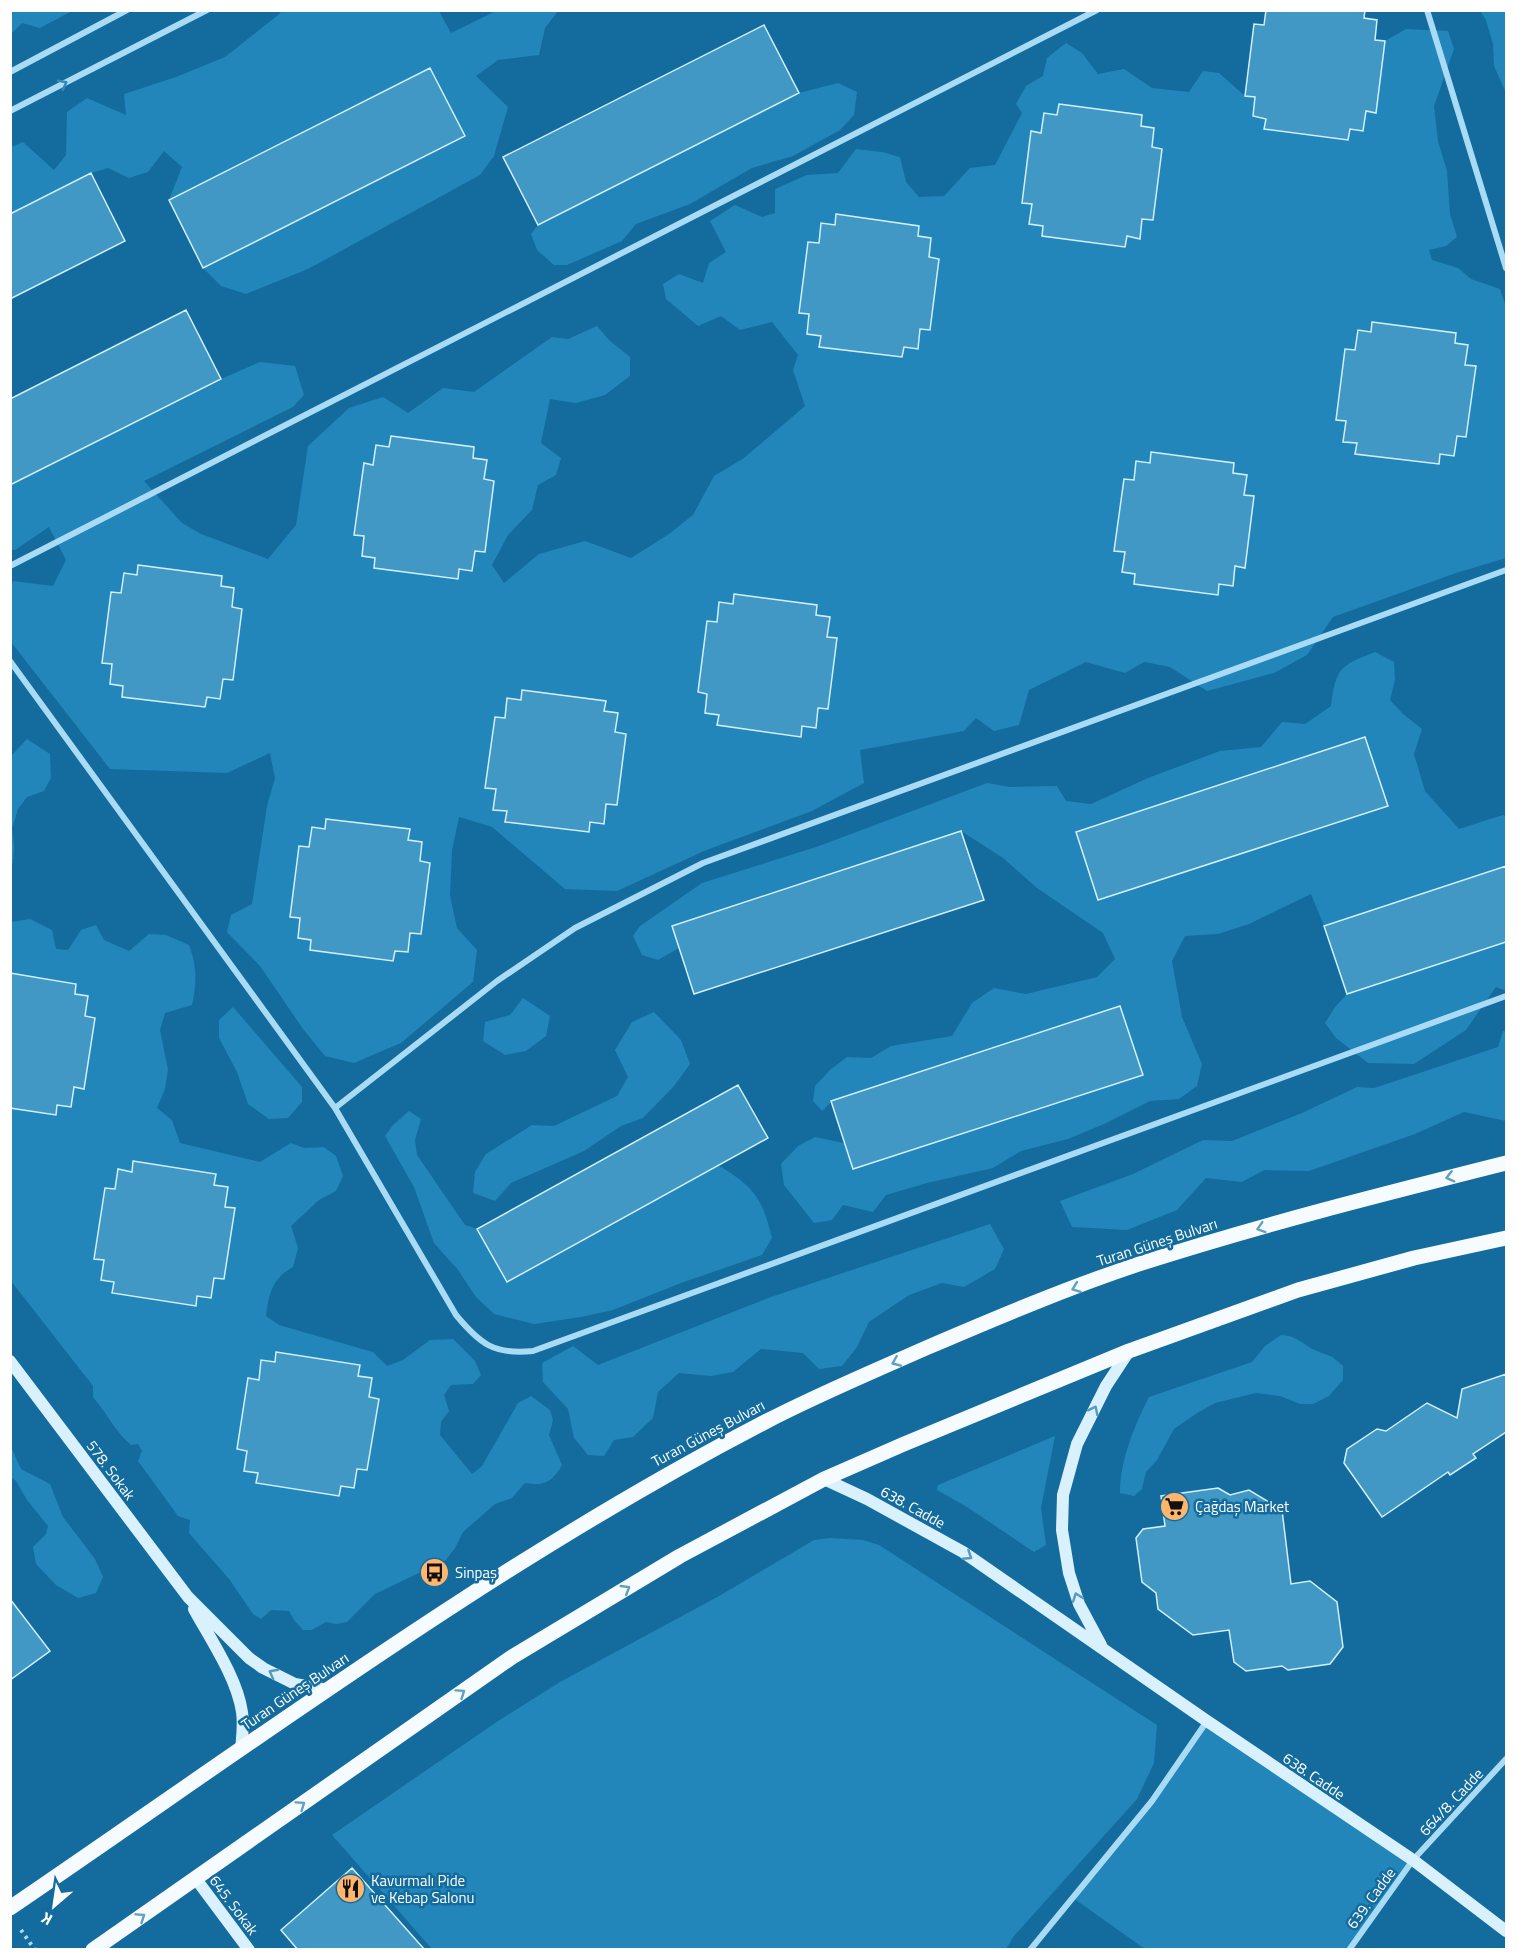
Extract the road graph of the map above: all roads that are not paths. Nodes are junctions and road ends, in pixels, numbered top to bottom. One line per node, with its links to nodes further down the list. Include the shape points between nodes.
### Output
1 (127, 10): 5 (street)
2 (207, 10): 6 (street, one-way to 2)
3 (1097, 10): 8 (street)
4 (1427, 10): 7 (street)
5 (10, 72)
6 (10, 111)
7 (1506, 268)
8 (10, 566)
9 (1506, 570): 12 (street, via 703,862 575,928 497,981)
10 (10, 661): 12 (street)
11 (1506, 996): 12 (street, via 533,1351 512,1353 491,1348 456,1315)
12 (335, 1108)
13 (1506, 1163): 20 (main road, Turan Güneş Bulvarı, one-way to 20, via 1137,1265 1001,1316 860,1377 767,1421 640,1490 461,1599)
14 (1506, 1238): 15 (main road, via 1298,1290)
15 (1129, 1351): 17 (main road); 19 (street, 638. Cadde, one-way to 15, via 1079,1604 1069,1573 1062,1530 1063,1495 1077,1444)
16 (10, 1361): 18 (street, 578. Sokak)
17 (824, 1479): 19 (street, 638. Cadde, one-way to 19, via 963,1552); 25 (main road, one-way to 17, via 512,1657 680,1556)
18 (188, 1597): 20 (street, one-way to 18, via 296,1684 263,1668); 22 (street, via 240,1700)
19 (1103, 1649): 21 (street, 638. Cadde)
20 (328, 1690): 22 (main road, Turan Güneş Bulvarı)
21 (1206, 1721): 24 (street, 638. Cadde); 30 (street, via 1152,1801)
22 (241, 1750): 26 (main road, Turan Güneş Bulvarı)
23 (1506, 1759): 24 (street, 664/8. Cadde)
24 (1413, 1860): 27 (street, 638. Cadde); 31 (street, 639. Cadde)
25 (196, 1879): 28 (main road, one-way to 25); 29 (street, 645. Sokak)
26 (10, 1908)
27 (1506, 1931)
28 (93, 1950)
29 (249, 1950)
30 (1030, 1950)
31 (1349, 1950)

